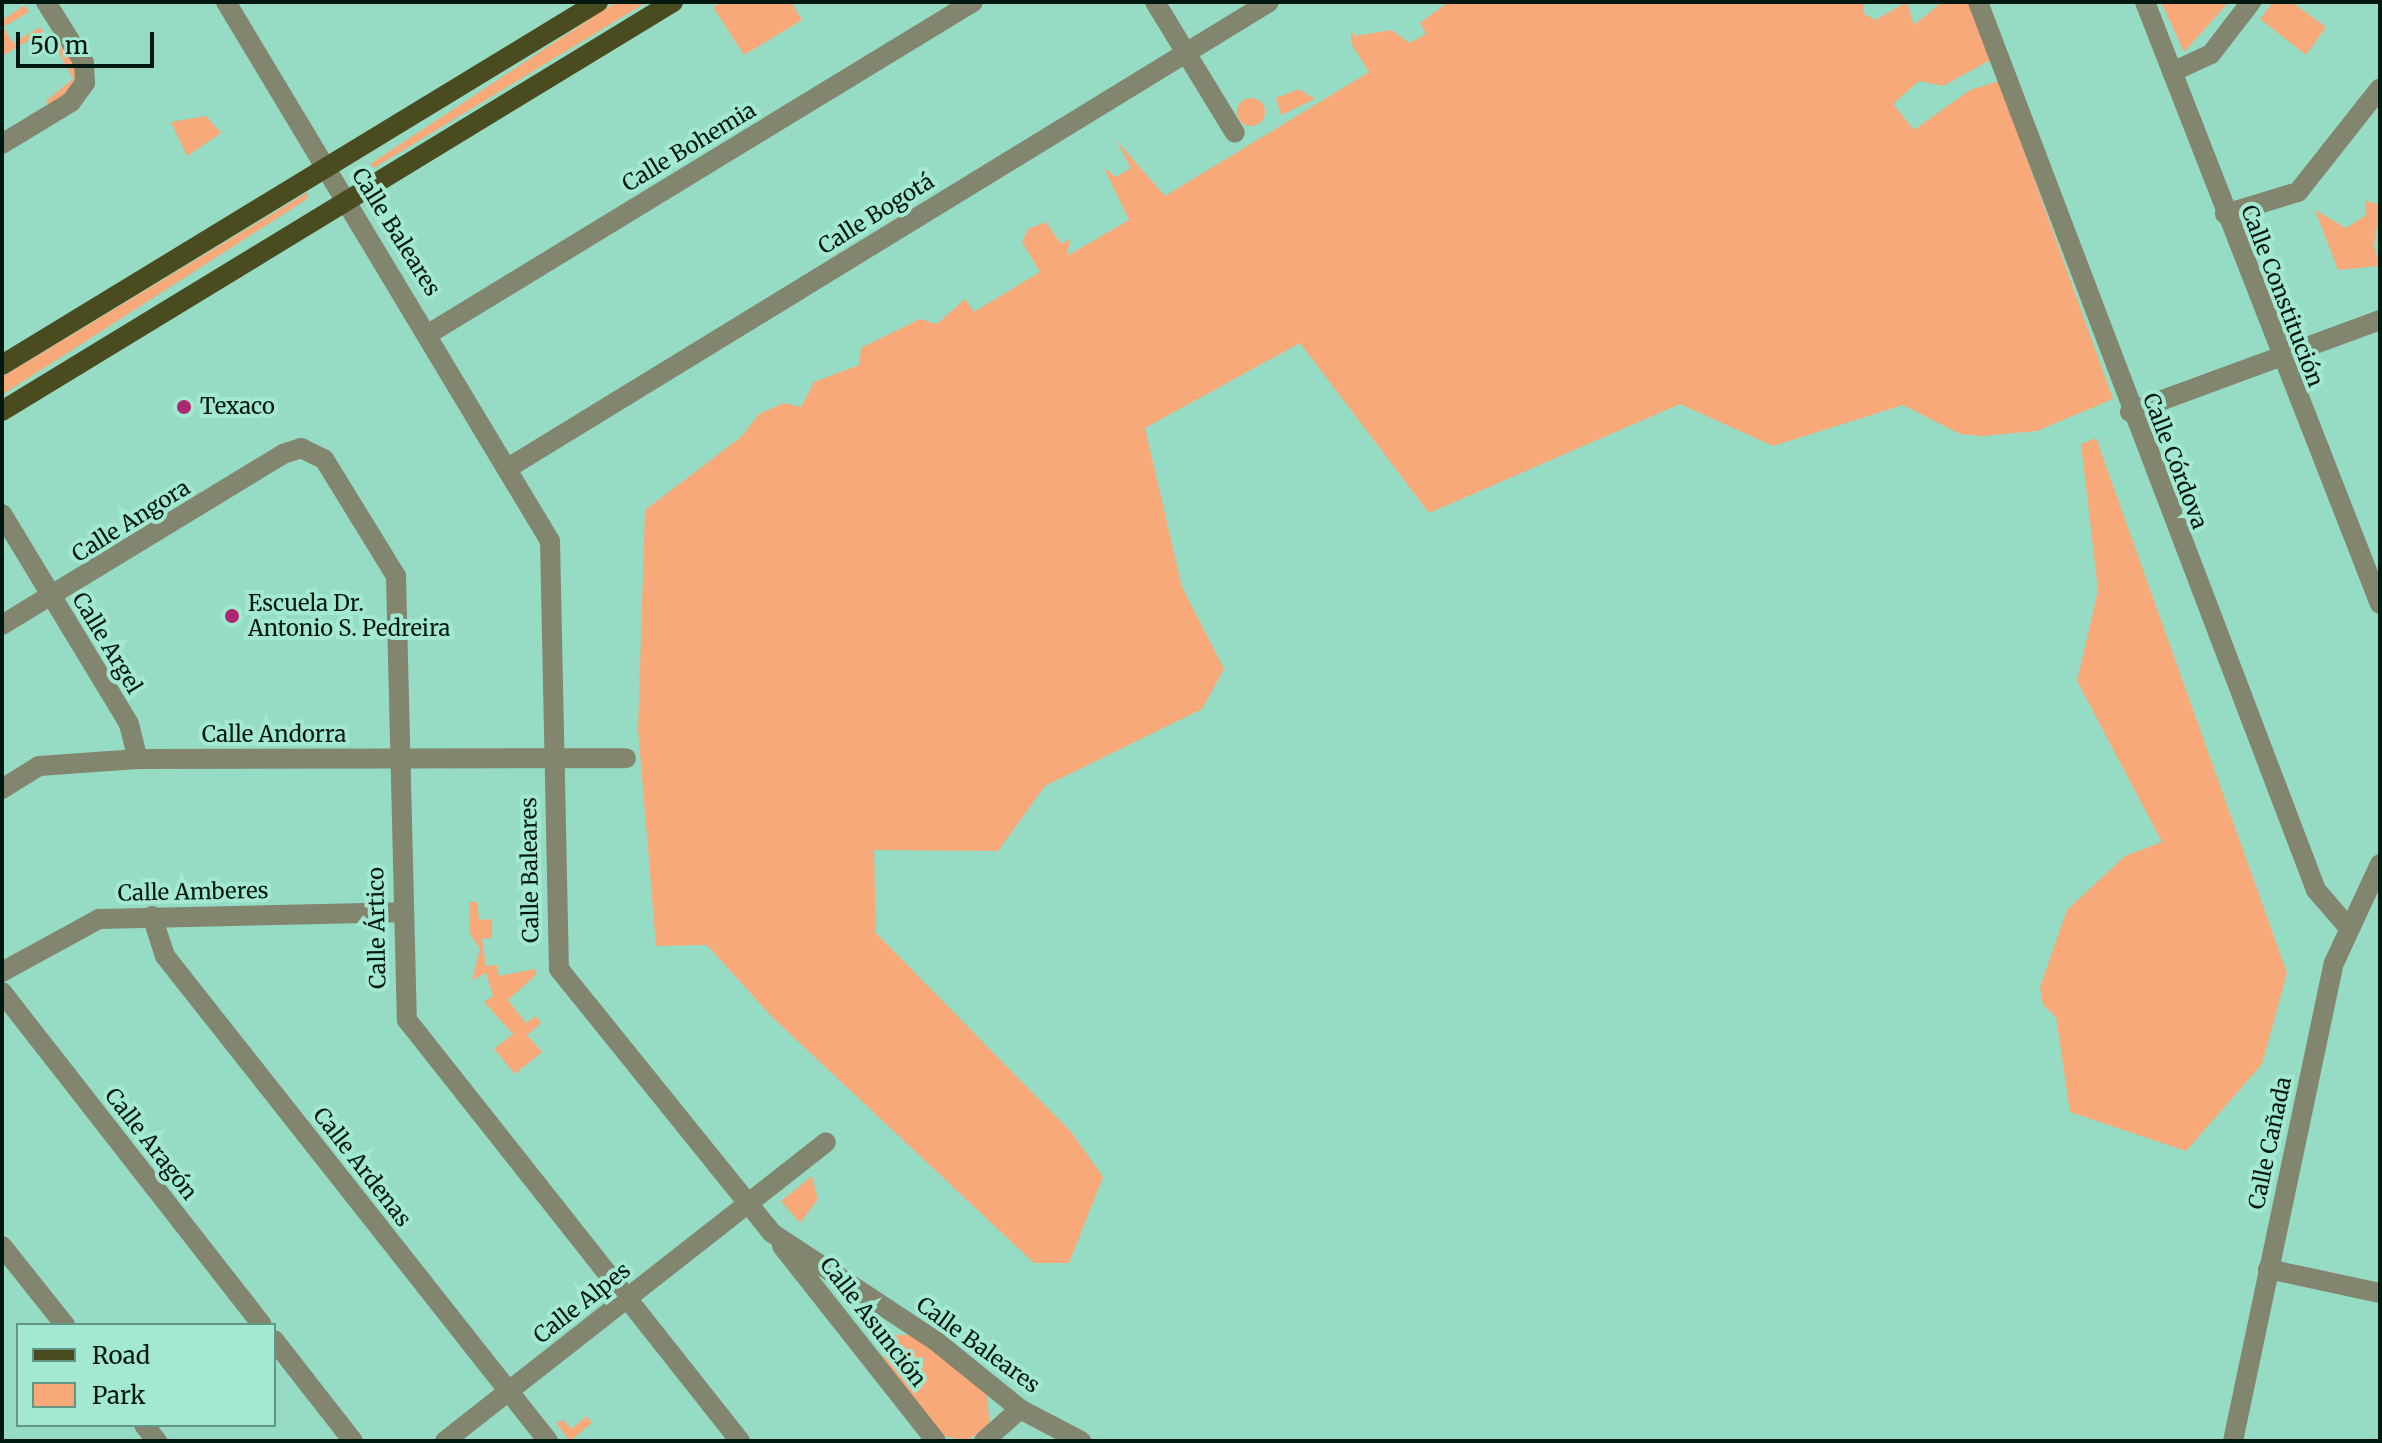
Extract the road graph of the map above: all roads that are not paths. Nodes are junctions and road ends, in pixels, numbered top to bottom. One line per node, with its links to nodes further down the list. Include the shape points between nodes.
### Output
1 (46, 2): 15 (street, via 86,72 71,102)
2 (226, 2): 16 (street, Calle Baleares)
3 (598, 2): 16 (main road)
4 (673, 2): 17 (main road)
5 (973, 2): 20 (street, Calle Bohemia)
6 (1155, 2): 11 (street)
7 (1269, 2): 11 (street, Calle Bogotá)
8 (1978, 2): 24 (street, Calle Córdova)
9 (2145, 2): 12 (street, Calle Constitución)
10 (2251, 2): 12 (street, via 2211,54)
11 (1186, 52): 14 (street); 26 (street, Calle Bogotá)
12 (2172, 72): 18 (street, Calle Constitución)
13 (2380, 88): 18 (street, via 2298,192)
14 (1235, 133)
15 (2, 144)
16 (326, 167): 17 (street, Calle Baleares); 22 (main road)
17 (347, 200): 20 (street, Calle Baleares); 23 (main road)
18 (2225, 214): 21 (street, Calle Constitución)
19 (2380, 320): 21 (street)
20 (430, 333): 26 (street, Calle Baleares)
21 (2279, 358): 24 (street); 28 (street, Calle Constitución)
22 (2, 365)
23 (2, 411)
24 (2130, 412): 39 (street, Calle Córdova, via 2316,890)
25 (283, 454): 29 (street, Calle Angora); 34 (street, Calle Ártico, via 301,448 324,459 396,576)
26 (508, 468): 33 (street, Calle Baleares, via 550,541)
27 (2, 514): 29 (street, Calle Argel)
28 (2377, 594)
29 (52, 598): 30 (street, Calle Angora); 32 (street, Calle Argel, via 129,724)
30 (2, 625)
31 (626, 758): 33 (street, Calle Andorra)
32 (138, 759): 34 (street, Calle Andorra); 35 (street, Calle Andorra, via 39,766)
33 (552, 759): 34 (street, Calle Andorra); 43 (street, Calle Baleares, via 559,969)
34 (398, 760): 37 (street, Calle Ártico)
35 (2, 789)
36 (2380, 864): 39 (street, Calle Cañada)
37 (399, 912): 38 (street, Calle Amberes); 48 (street, Calle Ártico, via 407,1020)
38 (152, 916): 40 (street, Calle Amberes, via 99,919); 52 (street, Calle Ardenas, via 165,956)
39 (2348, 927): 46 (street, Calle Cañada)
40 (2, 972)
41 (2, 992): 50 (street, Calle Aragón)
42 (826, 1142): 43 (street, Calle Alpes)
43 (749, 1204): 44 (street, Calle Baleares); 48 (street, Calle Alpes)
44 (772, 1233): 53 (street, Calle Baleares, via 937,1342); 58 (street, Calle Asunción)
45 (2, 1246): 49 (street)
46 (2268, 1269): 47 (street); 61 (street, Calle Cañada)
47 (2380, 1293)
48 (627, 1299): 52 (street, Calle Alpes); 57 (street, Calle Ártico)
49 (63, 1323)
50 (260, 1323)
51 (276, 1343): 54 (street)
52 (509, 1391): 55 (street, Calle Alpes); 56 (street, Calle Ardenas)
53 (1020, 1409): 59 (street); 60 (street, Calle Baleares)
54 (353, 1441)
55 (445, 1441)
56 (548, 1441)
57 (740, 1441)
58 (936, 1441)
59 (984, 1441)
60 (1081, 1441)
61 (2233, 1441)

